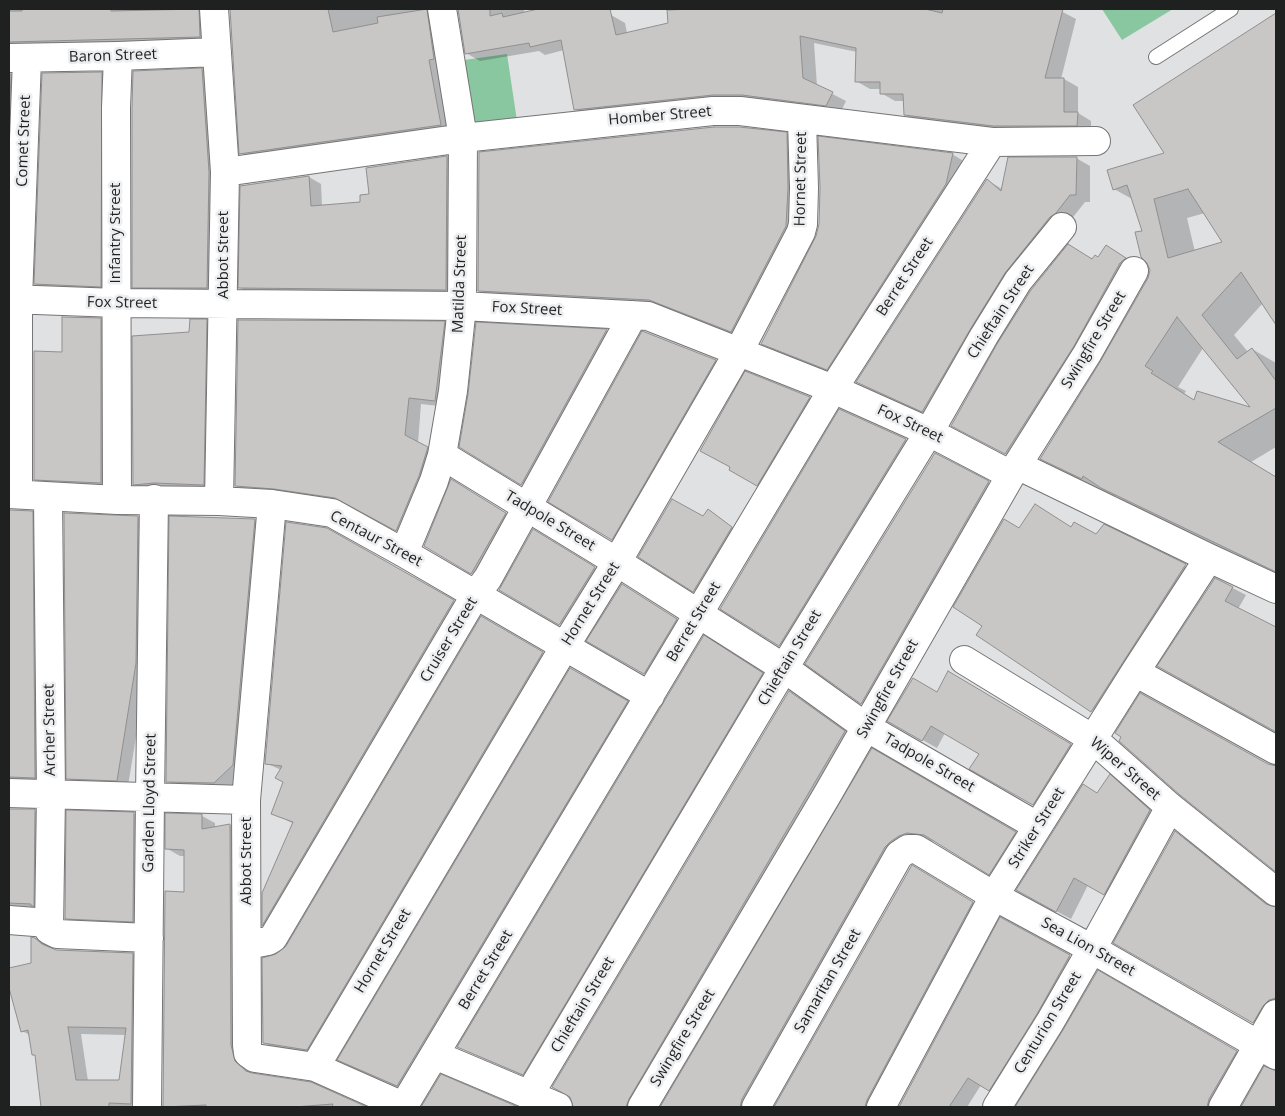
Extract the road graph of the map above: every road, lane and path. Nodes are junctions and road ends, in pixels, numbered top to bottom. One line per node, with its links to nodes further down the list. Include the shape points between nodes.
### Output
1 (214, 9): 4 (street, Abbot Street)
2 (442, 9): 9 (street, Matilda Street)
3 (1231, 9): 7 (lane)
4 (217, 52): 5 (street, Baron Street); 12 (street, Abbot Street)
5 (118, 56): 6 (street, Baron Street); 16 (street, Infantry Street)
6 (18, 58): 15 (street, Comet Street)
7 (1156, 58)
8 (802, 120): 9 (street, Homber Street, via 740,111 713,111); 11 (street, Homber Street); 20 (street, Hornet Street, via 804,188 801,232)
9 (462, 138): 12 (street, Homber Street); 18 (street, Matilda Street)
10 (1096, 141): 11 (street, Homber Street)
11 (992, 142): 21 (street, Berret Street)
12 (226, 172): 17 (street, Abbot Street)
13 (1062, 227): 22 (street, Chieftain Street, via 1018,281)
14 (1134, 271): 24 (street, Swingfire Street, via 1087,354)
15 (14, 299): 16 (street, Fox Street); 25 (street, Comet Street)
16 (117, 303): 17 (street, Fox Street); 28 (street, Infantry Street)
17 (224, 304): 18 (street, Fox Street); 29 (street, Abbot Street)
18 (462, 306): 19 (street, Fox Street); 23 (street, Matilda Street)
19 (632, 315): 20 (street, Fox Street, via 664,321); 31 (street, Cruiser Street)
20 (738, 353): 21 (street, Fox Street); 34 (street, Hornet Street)
21 (833, 389): 22 (street, Fox Street); 37 (street, Berret Street)
22 (929, 432): 24 (street, Fox Street); 40 (street, Chieftain Street)
23 (442, 455): 31 (street, Tadpole Street); 32 (street, Matilda Street)
24 (1014, 470): 33 (street, Fox Street); 43 (street, Swingfire Street)
25 (13, 494): 26 (street, Centaur Street)
26 (48, 497): 28 (street, Centaur Street); 47 (street, Archer Street)
27 (154, 499): 28 (street, Centaur Street); 29 (street, Centaur Street); 48 (street, Garden Lloyd Street)
28 (117, 500)
29 (219, 501): 30 (street, Centaur Street)
30 (272, 504): 32 (street, Centaur Street, via 332,513); 49 (street, Abbot Street)
31 (526, 506): 34 (street, Tadpole Street); 36 (street, Cruiser Street, via 488,578)
32 (404, 553): 36 (street, Centaur Street)
33 (1209, 558): 35 (street, Fox Street); 41 (street, Striker Street)
34 (617, 562): 37 (street, Tadpole Street); 38 (street, Hornet Street)
35 (1276, 589)
36 (476, 594): 38 (street, Centaur Street); 58 (street, Cruiser Street, via 273,938)
37 (698, 615): 40 (street, Tadpole Street); 42 (street, Berret Street)
38 (565, 646): 42 (street, Centaur Street); 63 (street, Hornet Street)
39 (964, 660): 44 (street, Wiper Street)
40 (784, 668): 43 (street, Tadpole Street); 64 (street, Chieftain Street)
41 (1135, 672): 44 (street, Striker Street); 45 (street)
42 (650, 696): 62 (street, Berret Street)
43 (866, 727): 51 (street, Tadpole Street); 68 (street, Swingfire Street)
44 (1093, 739): 50 (street, Wiper Street); 51 (street, Striker Street)
45 (1276, 750)
46 (9, 793): 47 (street)
47 (51, 794): 48 (street); 56 (street, Archer Street)
48 (150, 797): 49 (street); 57 (street, Garden Lloyd Street)
49 (246, 800): 58 (street, Abbot Street)
50 (1170, 807): 53 (street, Wiper Street); 59 (street, Centurion Street)
51 (1037, 826): 54 (street, Striker Street)
52 (899, 854): 54 (street, Sea Lion Street, via 916,849); 69 (street, Samaritan Street)
53 (1276, 892)
54 (994, 896): 59 (street, Sea Lion Street); 70 (street, Striker Street)
55 (9, 920): 56 (street)
56 (48, 923): 57 (street, via 49,930 57,934)
57 (149, 938): 65 (street, Garden Lloyd Street)
58 (247, 945): 63 (street, Abbot Street, via 248,1054 255,1058)
59 (1092, 949): 61 (street, Sea Lion Street); 71 (street, Centurion Street)
60 (1276, 1014): 61 (street)
61 (1268, 1049): 72 (street)
62 (435, 1055): 64 (street); 66 (street, Berret Street)
63 (314, 1067): 66 (street, Abbot Street)
64 (529, 1095): 67 (street)
65 (148, 1107)
66 (403, 1107)
67 (558, 1107)
68 (642, 1107)
69 (756, 1107)
70 (880, 1107)
71 (997, 1107)
72 (1223, 1107)

